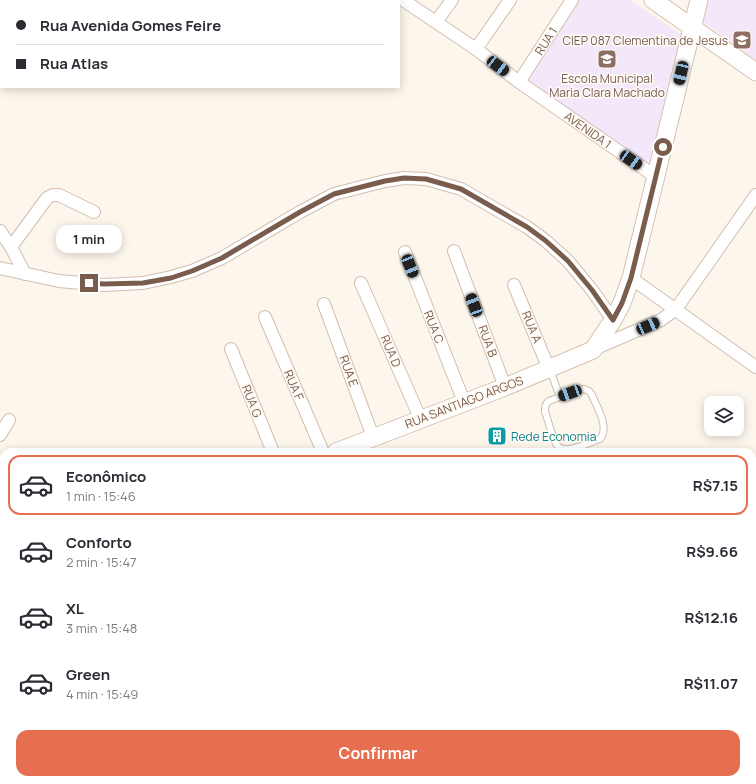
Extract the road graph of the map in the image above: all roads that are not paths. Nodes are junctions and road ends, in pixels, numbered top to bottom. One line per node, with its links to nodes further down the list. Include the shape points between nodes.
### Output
1 (403, 0): 7 (street, AVENIDA 1)
2 (452, 0): 7 (street)
3 (510, 0): 9 (street)
4 (572, 0): 11 (street, RUA 1)
5 (653, 0): 8 (street)
6 (699, 0): 8 (street)
7 (436, 22): 9 (street, AVENIDA 1)
8 (692, 28): 10 (street); 12 (street)
9 (476, 49): 11 (street, AVENIDA 1)
10 (756, 72)
11 (519, 82): 12 (street, AVENIDA 1)
12 (656, 177): 21 (street)
13 (756, 195): 25 (street)
14 (94, 212): 16 (street, via 59,195 53,195 47,198)
15 (0, 231): 16 (street)
16 (11, 247): 20 (street)
17 (454, 251): 32 (street, RUA B)
18 (405, 252): 34 (street, RUA C)
19 (0, 268): 20 (street)
20 (25, 274): 27 (street, via 59,281 104,284 143,283 171,278 222,258 334,194 385,181 404,178 426,179 461,189 527,227 546,241 578,272)
21 (631, 278): 25 (street); 27 (street)
22 (361, 283): 35 (street, RUA D)
23 (514, 285): 31 (street, RUA A)
24 (324, 304): 38 (street, RUA E)
25 (676, 309): 29 (street, via 661,320); 30 (street)
26 (265, 318): 40 (street, RUA F)
27 (613, 320): 29 (street)
28 (231, 349): 39 (street, RUA G)
29 (593, 350): 31 (street, RUA SANTIAGO ARGOS)
30 (756, 367)
31 (549, 369): 32 (street, RUA SANTIAGO ARGOS); 33 (lane)
32 (505, 387): 34 (street, RUA SANTIAGO ARGOS)
33 (560, 397): 42 (lane, via 547,403 545,412 556,444); 43 (lane, via 579,390 589,391 604,426 600,439)
34 (464, 402): 35 (street, RUA SANTIAGO ARGOS)
35 (420, 418): 38 (street, RUA SANTIAGO ARGOS)
36 (9, 420): 37 (street)
37 (0, 435)
38 (373, 438): 41 (street, RUA SANTIAGO ARGOS)
39 (271, 448)
40 (321, 448)
41 (347, 448)
42 (561, 448)
43 (575, 448)

